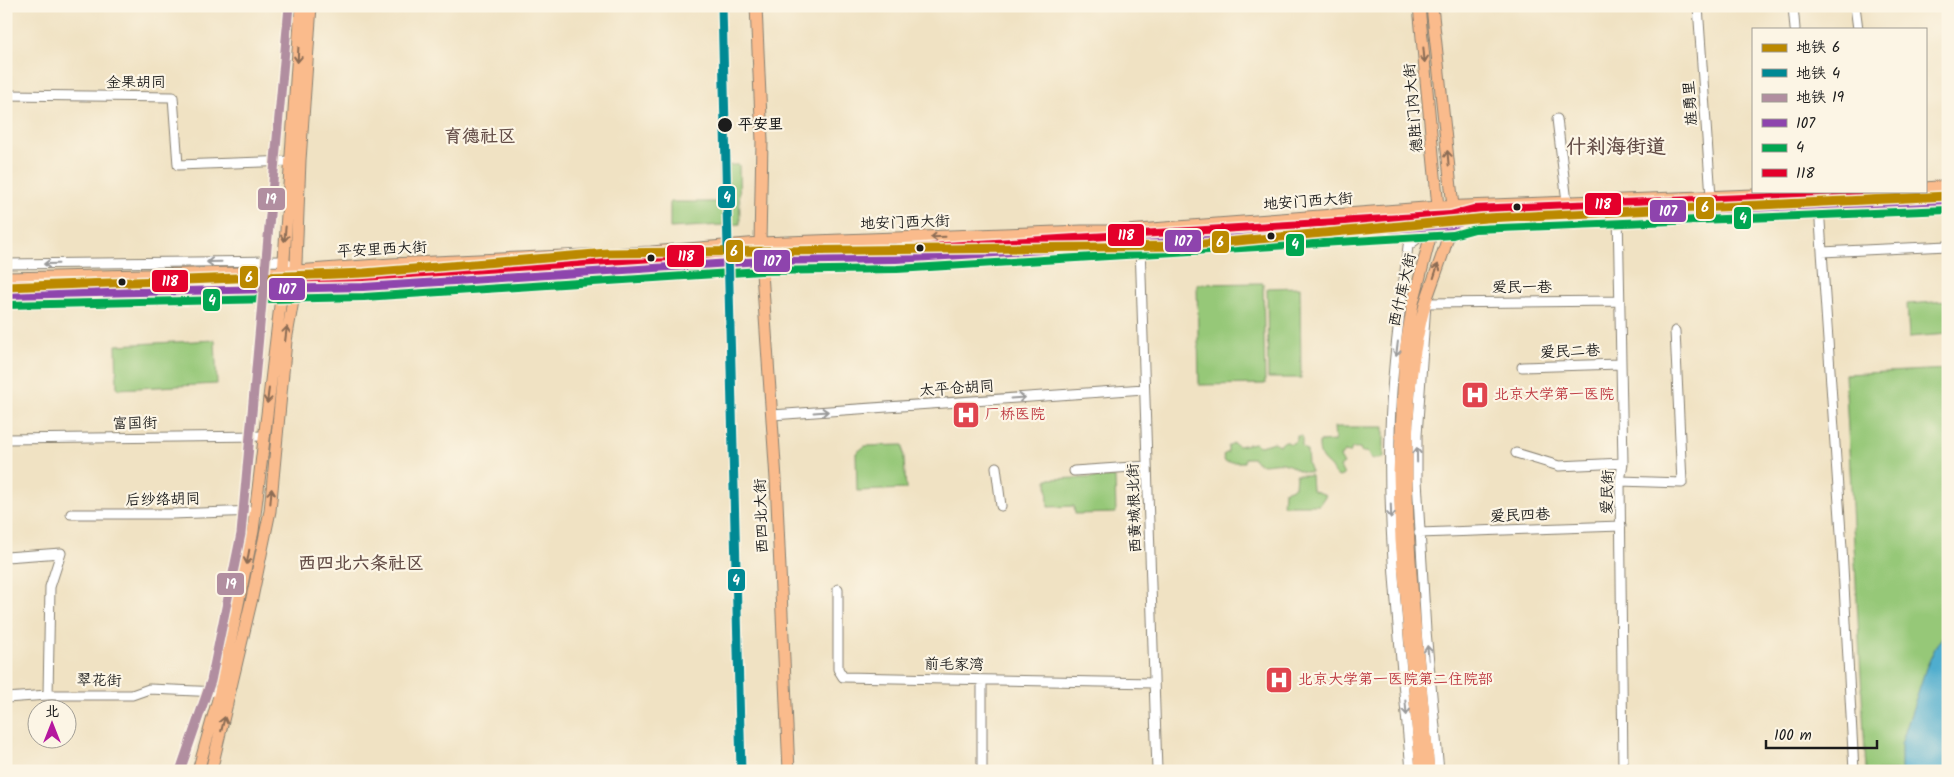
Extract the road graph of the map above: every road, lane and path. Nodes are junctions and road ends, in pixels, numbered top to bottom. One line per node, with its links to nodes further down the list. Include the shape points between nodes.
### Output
1 (301, 6): 13 (main road, one-way to 13)
2 (312, 6): 34 (main road, via 300,160)
3 (756, 6): 27 (main road, 西四北大街, via 762,141)
4 (1420, 6): 21 (main road, 德胜门内大街, one-way to 21)
5 (1432, 6): 22 (main road, 德胜门内大街, one-way to 5)
6 (1698, 6): 17 (street, 旌勇里)
7 (1793, 6): 9 (street)
8 (1855, 6): 10 (street)
9 (1795, 28)
10 (1858, 28)
11 (6, 95): 13 (street, 金果胡同, via 173,97 178,165)
12 (1557, 119): 19 (street)
13 (292, 162): 33 (main road, one-way to 33)
14 (1948, 186): 15 (main road)
15 (1926, 188)
16 (1818, 192): 17 (main road, 地安门西大街); 20 (street)
17 (1711, 197): 19 (main road, 地安门西大街)
18 (1948, 200): 20 (main road, 地安门西大街)
19 (1567, 202): 22 (main road, 地安门西大街)
20 (1820, 206): 23 (main road, 地安门西大街); 30 (street)
21 (1438, 207): 22 (main road, 地安门西大街); 24 (main road, 德胜门内大街); 26 (main road, 地安门西大街)
22 (1453, 207): 25 (main road, 德胜门内大街)
23 (1618, 213): 25 (main road, 地安门西大街, via 1473,219); 39 (street, 爱民街)
24 (1434, 225): 25 (main road, 地安门西大街); 28 (main road, 地安门西大街); 71 (street, 西什库大街, one-way to 71, via 1408,246 1390,426 1392,541); 72 (main road, 西什库大街, via 1413,303 1402,381 1399,446 1401,540)
25 (1452, 225): 40 (main road, 西什库大街, one-way to 25)
26 (1126, 231): 27 (main road, 地安门西大街, one-way to 27); 28 (street)
27 (760, 243): 31 (main road, 西四北大街); 34 (main road, 平安里西大街, via 651,252)
28 (1140, 245): 31 (main road, 地安门西大街, via 896,259); 44 (street, 西黄城根北街)
29 (1948, 246): 30 (street)
30 (1822, 252): 76 (street)
31 (761, 261): 37 (main road); 45 (main road, 西四北大街)
32 (6, 264): 33 (street, one-way to 32)
33 (282, 267): 34 (main road, 平安里西大街); 35 (main road, 平安里西大街); 36 (main road)
34 (296, 269): 37 (main road)
35 (6, 278)
36 (282, 289): 37 (main road); 38 (main road); 46 (main road, one-way to 46)
37 (294, 289): 67 (main road, one-way to 37, via 270,511)
38 (6, 295)
39 (1619, 301): 40 (street, 爱民一巷); 42 (street, 爱民街)
40 (1426, 303): 58 (street, 西什库大街, one-way to 40, via 1416,436); 73 (main road, 西什库大街, via 1414,350 1407,472)
41 (1675, 331): 53 (street, via 1682,483)
42 (1620, 364): 43 (street, 爱民二巷); 49 (street, 爱民街)
43 (1522, 367)
44 (1144, 389): 45 (street, 太平仓胡同, one-way to 44); 50 (street, 西黄城根北街)
45 (772, 415): 68 (main road, 西四北大街)
46 (263, 436): 47 (street, 富国街); 55 (main road)
47 (6, 440)
48 (1516, 453): 49 (street, via 1560,466)
49 (1623, 463): 53 (street, 爱民街)
50 (1147, 466): 52 (street); 62 (street, 西黄城根北街)
51 (996, 467): 54 (street)
52 (1074, 471)
53 (1620, 481): 57 (street, 爱民街)
54 (1001, 506)
55 (256, 511): 56 (street, 后纱络胡同); 63 (main road, one-way to 63, via 242,595)
56 (71, 514)
57 (1621, 526): 58 (street, 爱民四巷); 75 (street, 爱民街)
58 (1419, 533): 74 (street, 西什库大街, one-way to 58)
59 (6, 557): 64 (street, via 61,553 50,587)
60 (838, 589): 61 (street, 前毛家湾, via 838,669 843,677)
61 (982, 680): 62 (street, 前毛家湾); 69 (street)
62 (1154, 683): 70 (street, 西黄城根北街)
63 (220, 692): 64 (street, 翠花街, via 149,689 132,695); 66 (main road)
64 (48, 694): 65 (street, 翠花街)
65 (6, 698)
66 (198, 771)
67 (211, 771)
68 (788, 771)
69 (982, 771)
70 (1156, 771)
71 (1411, 771)
72 (1421, 771)
73 (1429, 771)
74 (1439, 771)
75 (1623, 771)
76 (1854, 771)

